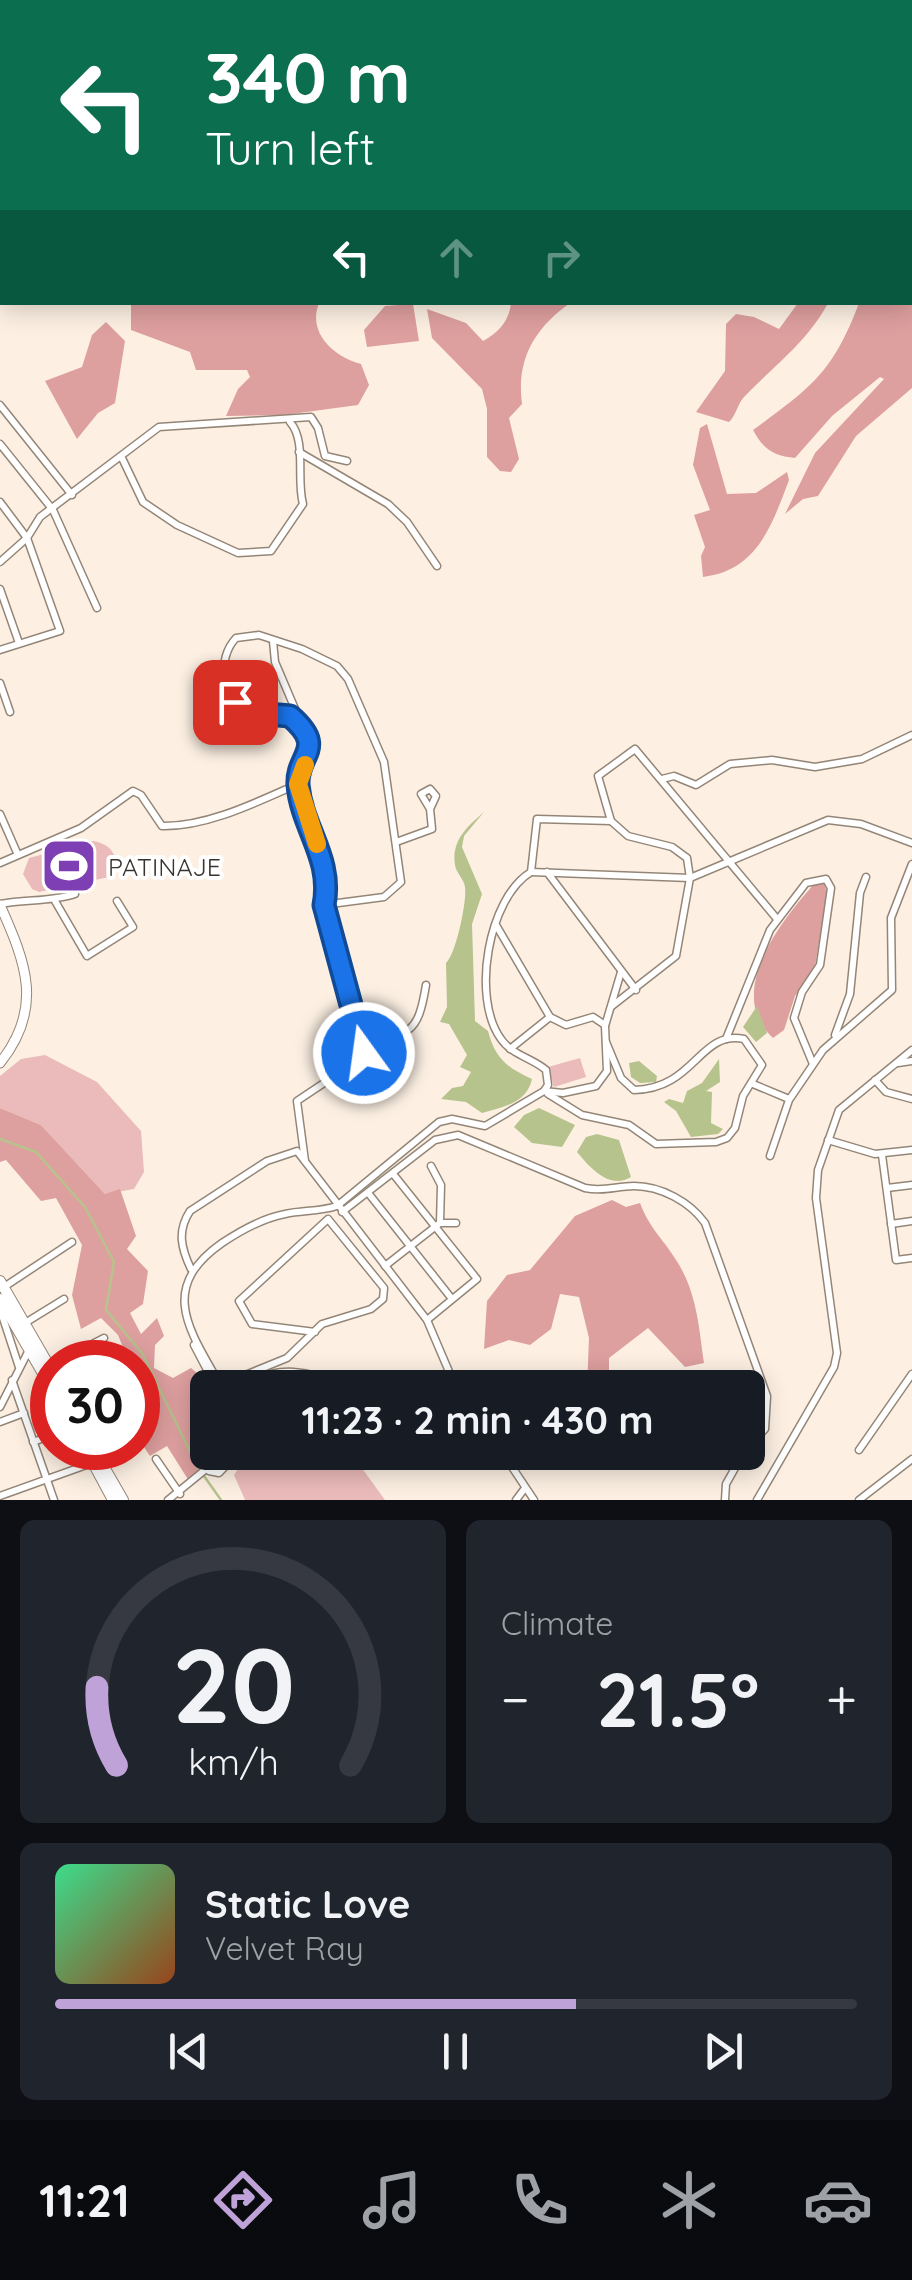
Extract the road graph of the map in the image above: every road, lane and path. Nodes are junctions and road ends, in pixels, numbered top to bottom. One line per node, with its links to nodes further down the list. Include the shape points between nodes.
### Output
1 (0, 404): 7 (street)
2 (289, 421): 4 (street); 5 (street, via 159,428); 6 (street, via 311,417 324,456)
3 (0, 444): 9 (street)
4 (299, 452): 5 (street, via 303,504 271,550 238,553 144,502); 12 (street, via 388,504)
5 (122, 458): 7 (street)
6 (347, 461)
7 (72, 495): 9 (street)
8 (0, 502): 10 (street)
9 (53, 510): 10 (street); 14 (street)
10 (27, 538): 11 (street); 16 (street, via 60,632)
11 (0, 562)
12 (437, 566)
13 (0, 590): 16 (street)
14 (97, 608)
15 (273, 640): 20 (street, via 285,691); 20 (street, via 247,635 232,643 224,668 227,689 244,708 290,716); 27 (street, via 318,655 348,678 384,762)
16 (19, 644): 17 (street)
17 (0, 650)
18 (0, 683): 19 (street)
19 (10, 712)
20 (305, 730): 23 (street, via 309,756)
21 (912, 735): 22 (street, via 862,759 805,767 755,760 718,768 696,785 674,776)
22 (662, 779): 26 (street, via 635,749 600,772); 30 (street)
23 (298, 784): 29 (street, via 230,813 172,826 162,826 133,791 82,828); 41 (street, via 328,882)
24 (430, 809): 27 (street, via 432,829)
25 (0, 814): 29 (street)
26 (611, 821): 33 (street, via 537,819); 35 (street, via 638,840 682,851)
27 (399, 841): 41 (street, via 403,874 394,892)
28 (912, 843): 30 (street, via 828,820)
29 (18, 855): 31 (street)
30 (732, 860): 35 (street); 42 (street)
31 (0, 863)
32 (912, 864): 50 (street, via 891,918 892,990)
33 (531, 872): 34 (street); 43 (street)
34 (548, 872): 35 (street); 44 (street)
35 (690, 878): 46 (street, via 676,956)
36 (866, 878): 48 (street, via 850,994)
37 (75, 894): 38 (street)
38 (55, 901): 39 (street, via 87,956 133,927); 40 (street)
39 (117, 901)
40 (0, 904): 61 (street, via 30,989 26,1019)
41 (324, 905): 54 (street)
42 (777, 919): 55 (street); 63 (street, via 806,882 820,877 830,883 820,965 794,1018)
43 (496, 924): 49 (street); 57 (street, via 484,992 499,1037)
44 (621, 972): 46 (street); 47 (street)
45 (426, 986): 52 (street, via 422,1014)
46 (636, 990): 47 (street)
47 (611, 1006): 51 (street)
48 (840, 1012): 50 (street); 53 (street)
49 (550, 1017): 51 (street, via 566,1025 593,1018); 57 (street)
50 (851, 1024): 53 (street)
51 (605, 1026): 56 (street)
52 (403, 1036): 54 (street); 59 (street)
53 (835, 1036): 63 (street)
54 (362, 1038): 73 (street, via 359,1059 296,1102)
55 (726, 1039): 56 (street, via 704,1050 678,1079 634,1090 621,1078); 65 (street, via 744,1039 756,1050 762,1066)
56 (605, 1041): 66 (street, via 602,1082 588,1090)
57 (510, 1049): 66 (street, via 546,1070)
58 (912, 1050): 62 (street)
59 (410, 1058)
60 (912, 1061): 62 (street)
61 (0, 1063)
62 (897, 1063): 64 (street)
63 (812, 1064): 68 (street)
64 (875, 1080): 67 (street, via 886,1092); 69 (street, via 838,1110)
65 (753, 1084): 66 (street, via 727,1138 675,1146 656,1144 629,1124 572,1112); 68 (street)
66 (546, 1092): 79 (street, via 485,1126 452,1118 439,1122)
67 (912, 1099)
68 (789, 1100): 72 (street)
69 (828, 1140): 71 (street); 142 (street, via 816,1198 837,1353)
70 (912, 1150): 71 (street)
71 (882, 1155): 77 (street)
72 (770, 1156)
73 (304, 1161): 79 (street); 88 (street, via 292,1150 190,1210 181,1241)
74 (430, 1166): 82 (street, via 441,1185)
75 (394, 1174): 78 (street); 82 (street); 110 (street, via 430,1144 458,1135 585,1188 643,1187 695,1209)
76 (912, 1185): 77 (street)
77 (887, 1188): 83 (street)
78 (369, 1194): 79 (street); 85 (street)
79 (340, 1209): 87 (street); 88 (street, via 272,1218 233,1236)
80 (912, 1221): 83 (street)
81 (456, 1223): 82 (street)
82 (438, 1224): 85 (street); 92 (street, via 477,1279)
83 (891, 1224): 86 (street, via 896,1260)
84 (72, 1242): 89 (street)
85 (410, 1247): 87 (street); 92 (street)
86 (912, 1258)
87 (385, 1266): 94 (street)
88 (192, 1269): 107 (street, via 185,1286 190,1332)
89 (2, 1284): 95 (main road)
90 (64, 1299): 95 (street)
91 (0, 1300): 102 (main road)
92 (452, 1300): 94 (street)
93 (0, 1309): 105 (street)
94 (428, 1320): 109 (street)
95 (25, 1323): 100 (main road)
96 (299, 1331): 97 (street); 97 (street, via 252,1324 239,1300 328,1219 386,1293 371,1309); 101 (street)
97 (315, 1332): 101 (street)
98 (104, 1338): 99 (street)
99 (100, 1340)
100 (30, 1342)
101 (308, 1342): 108 (street)
102 (30, 1345)
103 (30, 1346): 105 (street)
104 (30, 1348): 106 (street)
105 (14, 1352): 106 (street)
106 (19, 1368): 112 (street)
107 (205, 1370)
108 (255, 1370)
109 (449, 1370)
110 (758, 1370)
111 (912, 1374): 119 (street)
112 (12, 1380): 114 (street); 115 (street)
113 (765, 1390): 117 (street)
114 (0, 1407)
115 (24, 1413): 116 (street); 118 (street)
116 (0, 1422)
117 (765, 1428)
118 (30, 1432)
119 (859, 1450)
120 (912, 1459): 143 (street)
121 (160, 1466): 133 (street)
122 (43, 1470): 131 (street)
123 (72, 1470): 131 (street)
124 (98, 1470): 136 (main road)
125 (105, 1470): 137 (main road)
126 (209, 1470): 130 (street)
127 (221, 1470): 130 (street)
128 (514, 1470): 132 (street)
129 (734, 1470): 141 (street)
130 (204, 1475): 133 (street)
131 (46, 1478): 134 (street); 135 (street)
132 (525, 1488): 139 (street); 140 (street)
133 (180, 1494): 138 (street)
134 (1, 1496)
135 (54, 1500)
136 (113, 1500)
137 (122, 1500)
138 (168, 1500)
139 (516, 1500)
140 (534, 1500)
141 (726, 1500)
142 (756, 1500)
143 (859, 1500)

